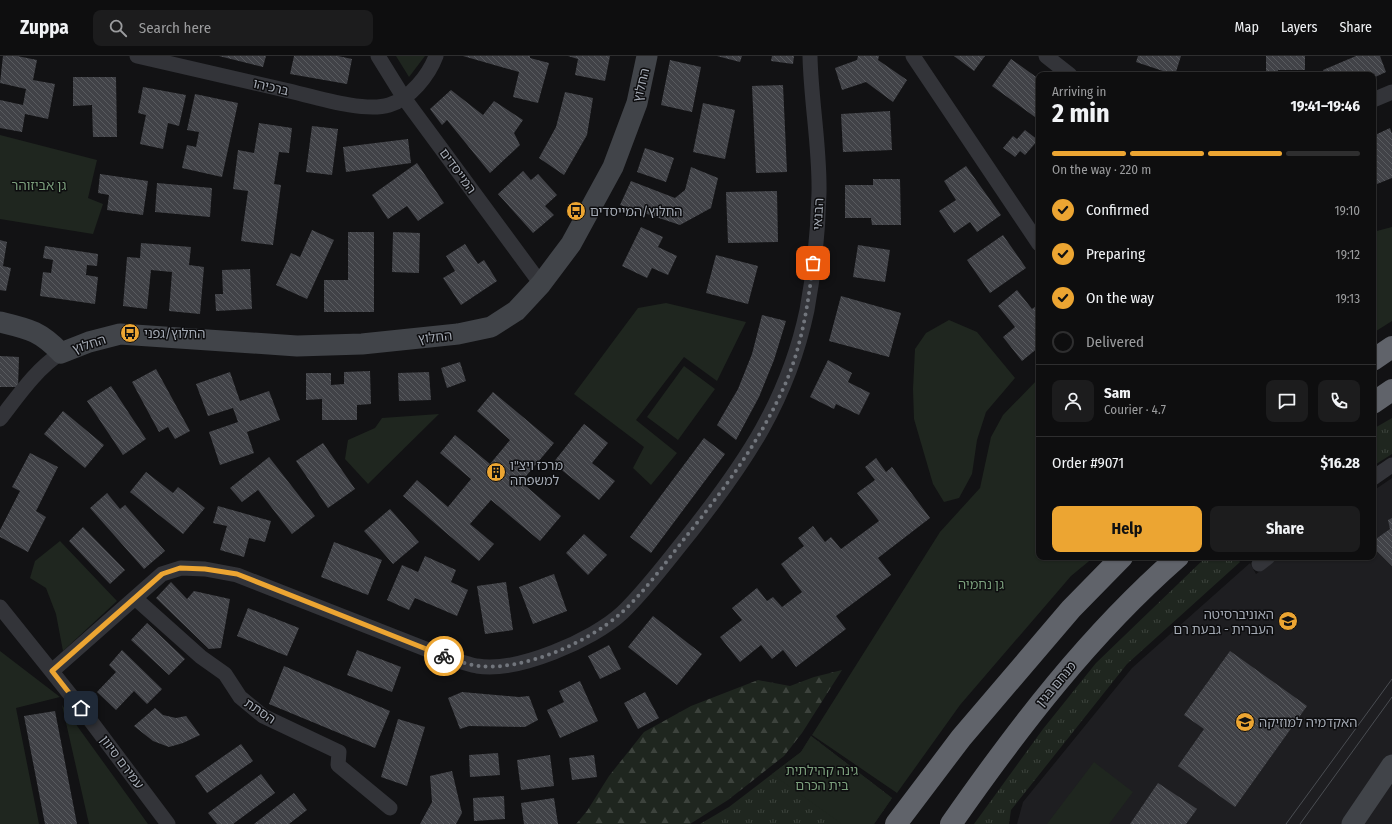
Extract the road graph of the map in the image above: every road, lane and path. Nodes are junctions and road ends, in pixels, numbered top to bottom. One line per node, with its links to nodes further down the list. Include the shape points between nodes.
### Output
1 (137, 56): 10 (street, ברכיהו, via 361,106 390,105)
2 (378, 56): 10 (street, המייסדים)
3 (436, 56): 10 (street, via 423,79)
4 (647, 56): 13 (street, החלוץ, via 637,103 613,167 571,244)
5 (810, 56): 25 (street, הבנאי, via 819,192 811,278 798,347 784,388 761,433 725,488 656,575 621,614 587,637 548,654 512,665 478,666 446,657 237,574 180,568 162,574)
6 (913, 56): 12 (street)
7 (1046, 56): 8 (street)
8 (1066, 72)
9 (1392, 92): 11 (street)
10 (404, 98): 13 (street, המייסדים)
11 (1376, 99)
12 (1036, 240)
13 (540, 284): 16 (street, החלוץ, via 516,311 491,327 458,334 362,344 297,346 120,334)
14 (0, 322): 16 (street, via 27,328 47,338)
15 (1392, 346): 17 (highway)
16 (61, 353): 20 (street, via 25,388)
17 (1376, 358)
18 (1392, 390): 19 (highway)
19 (1376, 401)
20 (0, 419)
21 (1392, 464): 22 (street)
22 (1376, 476)
23 (1119, 560): 31 (highway, via 1071,610 960,738)
24 (1175, 560): 32 (highway, מנחם בגין, via 1138,594 1066,671 1008,743)
25 (135, 598): 27 (street, הבנאי); 29 (street, הסתת, via 201,657 225,674 240,697 263,716 339,752 338,765)
26 (0, 607): 27 (street, עמירם סיוון)
27 (52, 671): 30 (street, עמירם סיוון)
28 (1392, 765): 33 (street)
29 (390, 808)
30 (168, 824)
31 (896, 824)
32 (951, 824)
33 (1352, 824)

